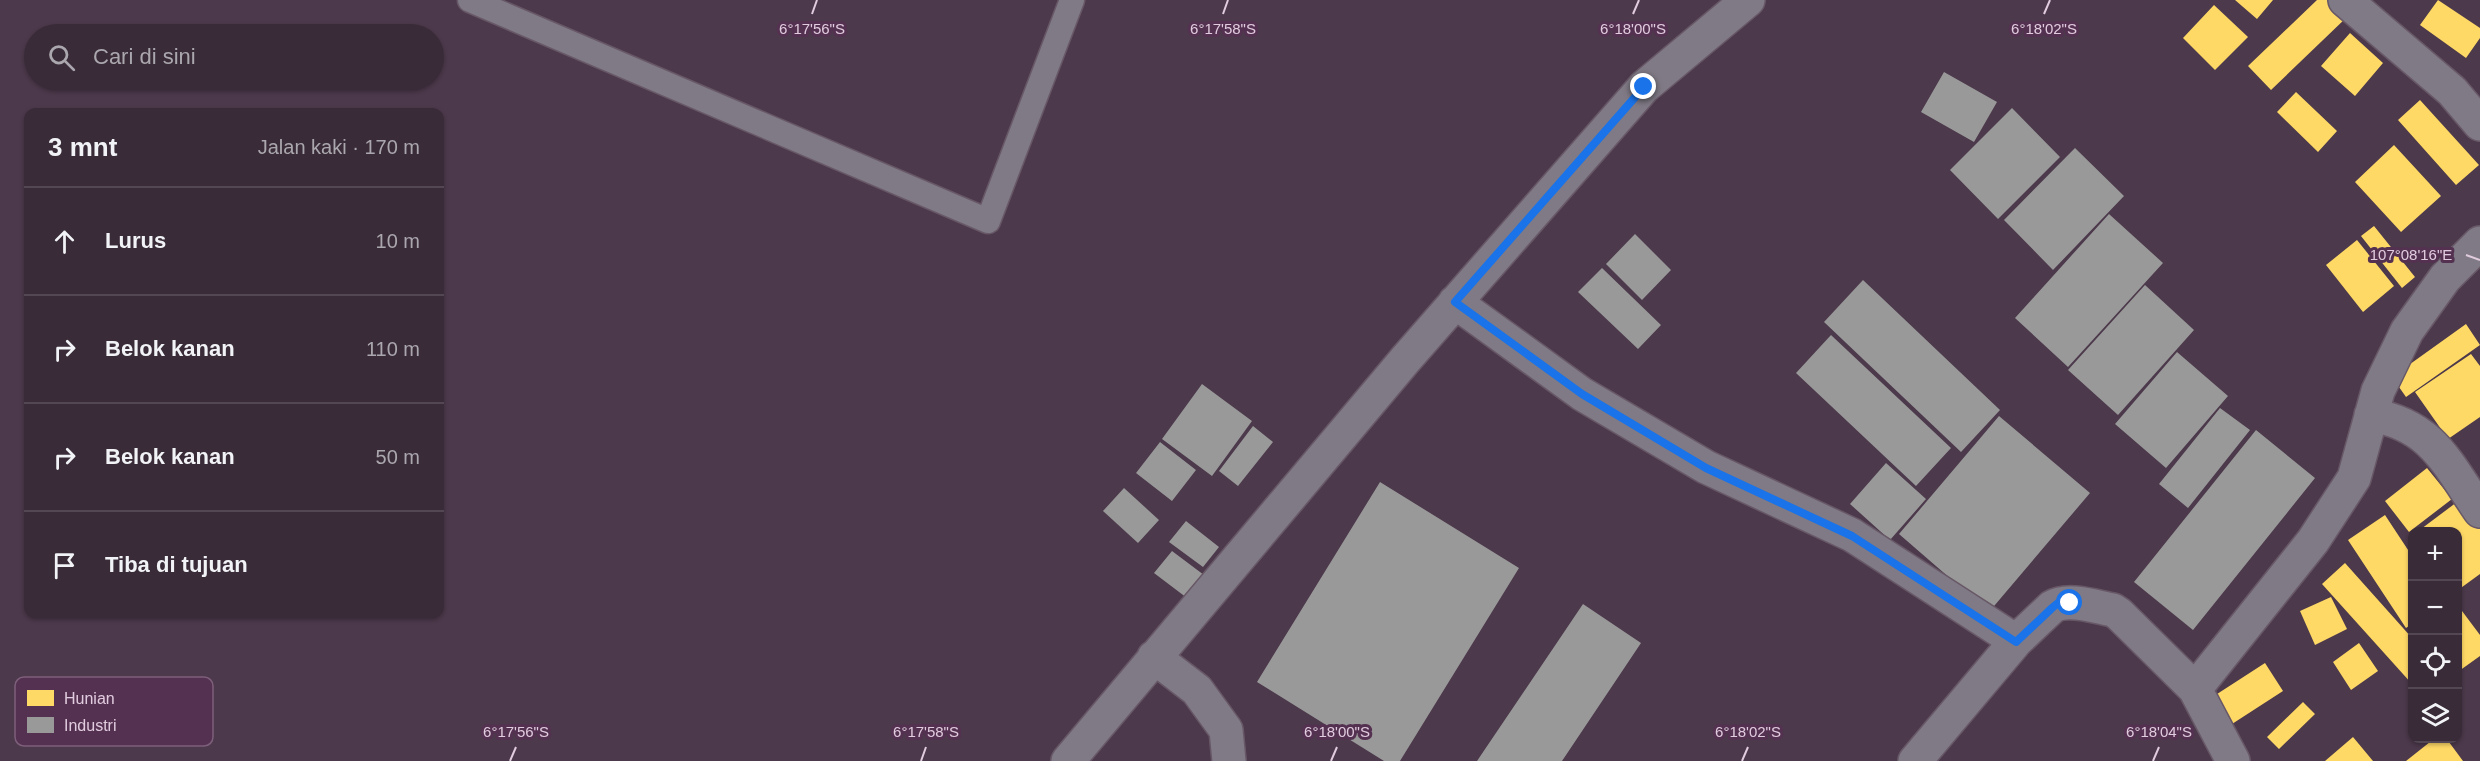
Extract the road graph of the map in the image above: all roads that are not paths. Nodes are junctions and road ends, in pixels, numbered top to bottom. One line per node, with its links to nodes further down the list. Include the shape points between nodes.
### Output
1 (470, 0): 2 (lane, via 988,221)
2 (1072, 0)
3 (1748, 0): 7 (street, via 1644,87)
4 (2345, 0): 5 (street, via 2452,91)
5 (2480, 124)
6 (2480, 243): 8 (street, via 2445,278 2406,331)
7 (1455, 302): 10 (street, via 1582,394 1706,468 1852,536); 11 (street)
8 (2371, 414): 9 (street, via 2393,418 2426,437 2457,474); 12 (street, via 2354,478 2313,541)
9 (2480, 511)
10 (2016, 642): 12 (street, via 2058,603 2114,610); 15 (street)
11 (1154, 657): 13 (street); 14 (street, via 1197,690 1226,730)
12 (2195, 689): 16 (street)
13 (1068, 761)
14 (1229, 761)
15 (1915, 761)
16 (2233, 761)

